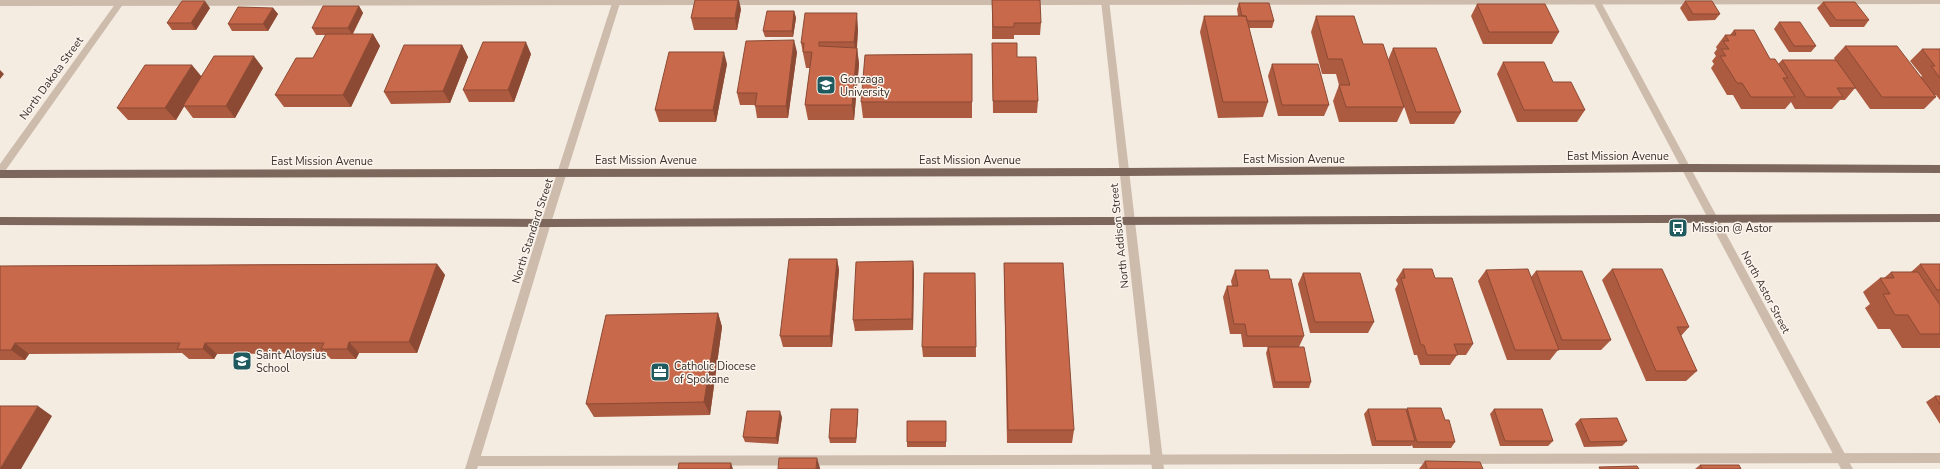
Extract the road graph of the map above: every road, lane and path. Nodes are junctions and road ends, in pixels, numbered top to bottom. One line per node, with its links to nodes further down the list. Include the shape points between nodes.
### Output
1 (1596, 0): 3 (street); 4 (street); 7 (street, North Astor Street)
2 (616, 1): 3 (street); 5 (street); 10 (street, North Standard Street)
3 (1105, 1): 11 (street, North Addison Street)
4 (1940, 1)
5 (120, 2): 6 (street); 9 (street, North Dakota Street)
6 (0, 3)
7 (1688, 168): 8 (main road, East Mission Avenue); 11 (main road, East Mission Avenue); 14 (street, North Astor Street)
8 (1940, 169)
9 (0, 171)
10 (563, 172): 11 (main road, East Mission Avenue); 12 (main road, East Mission Avenue); 17 (street, North Standard Street)
11 (1124, 172): 16 (street, North Addison Street)
12 (0, 174)
13 (1940, 218): 14 (main road)
14 (1713, 219): 16 (main road); 18 (street, North Astor Street)
15 (0, 220): 17 (main road)
16 (1129, 220): 17 (main road); 20 (street, North Addison Street)
17 (546, 223): 21 (street, North Standard Street)
18 (1841, 458): 19 (street); 20 (street); 22 (street, North Astor Street)
19 (1940, 458)
20 (1158, 464): 21 (street)
21 (472, 465)
22 (1846, 469)

